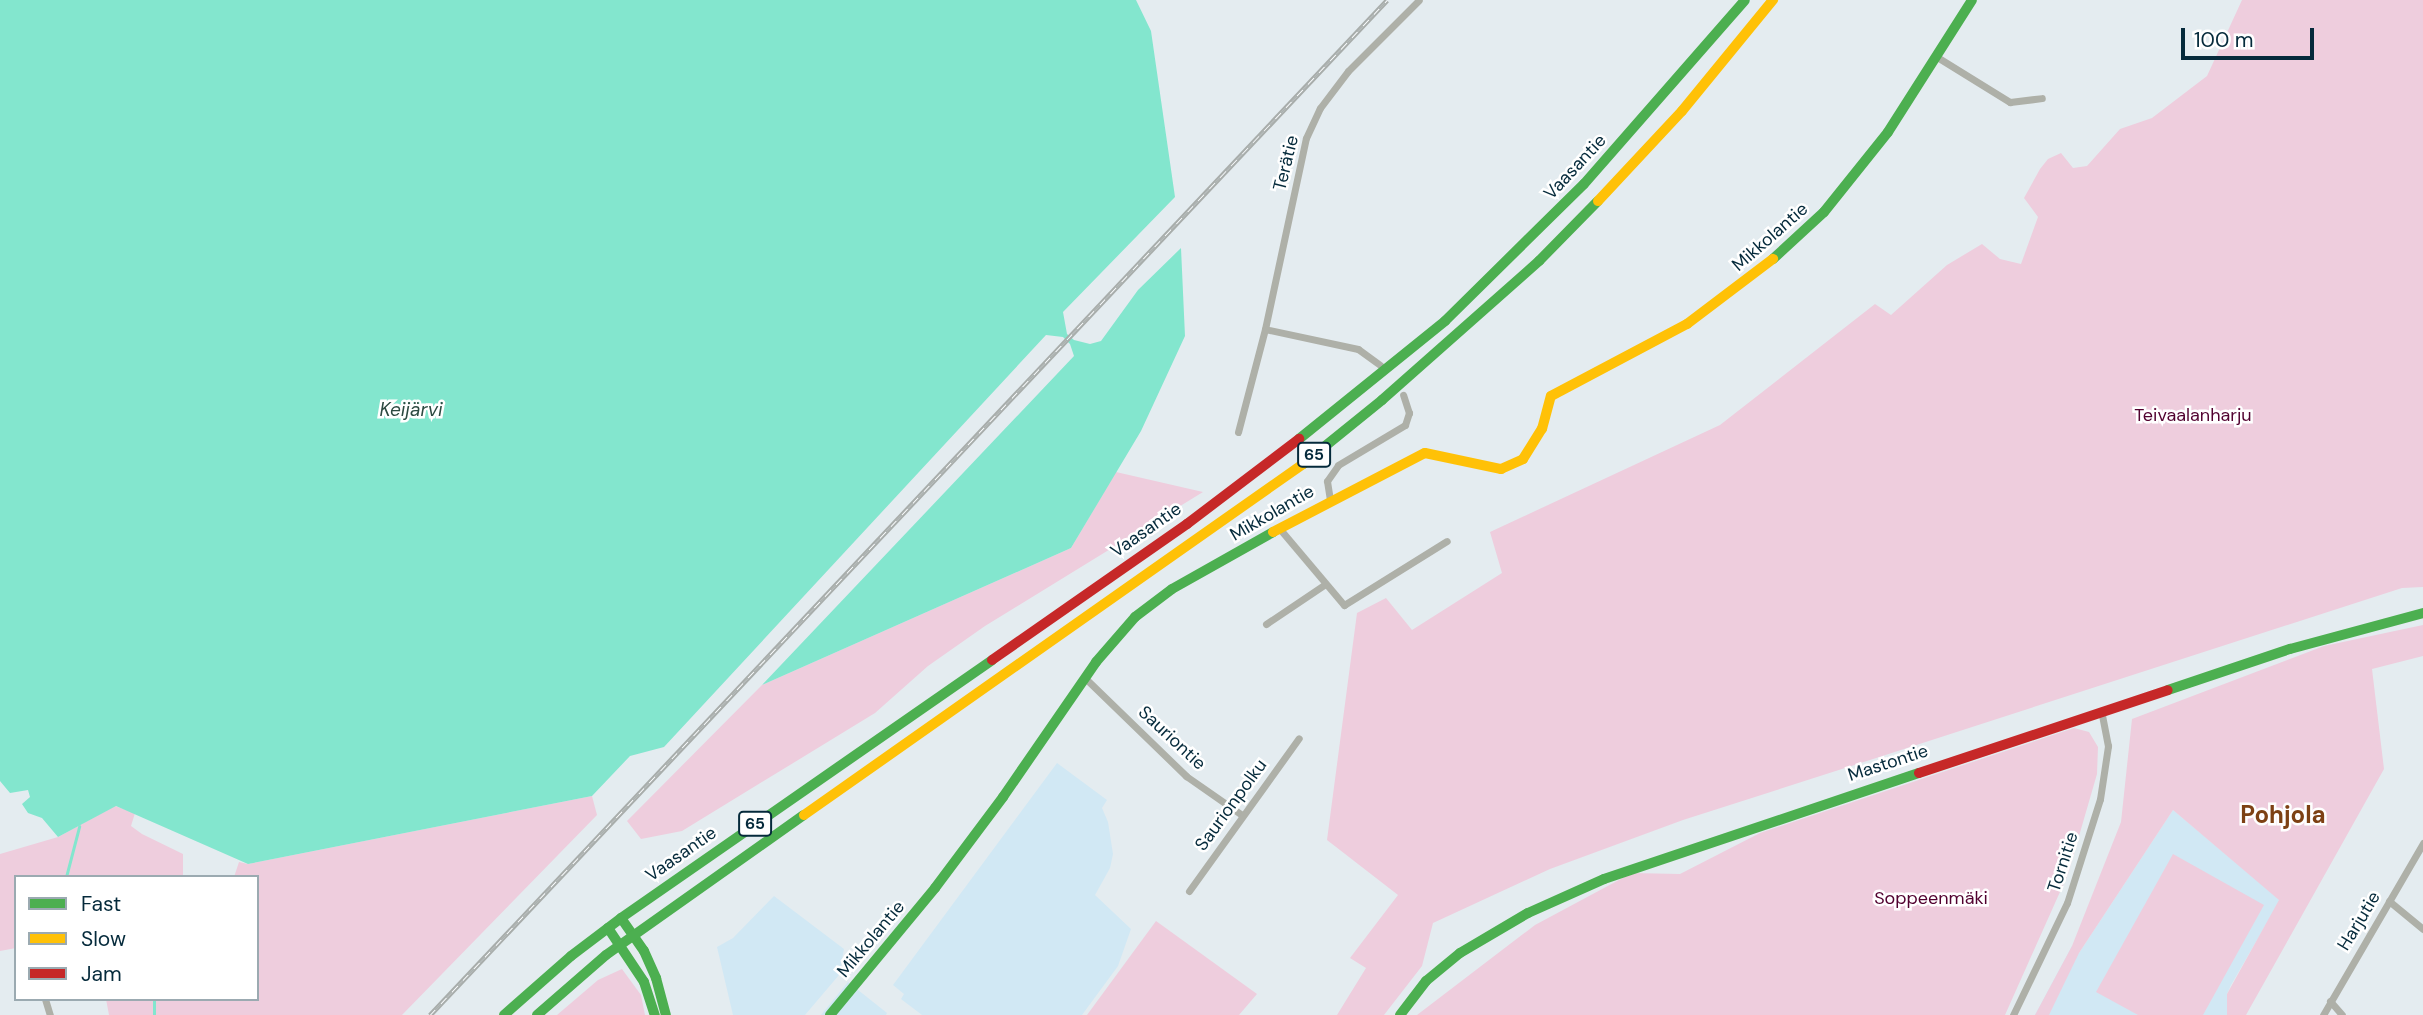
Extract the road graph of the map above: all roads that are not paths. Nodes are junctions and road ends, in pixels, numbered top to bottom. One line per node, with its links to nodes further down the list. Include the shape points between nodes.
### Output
1 (1419, 0): 7 (street, Terätie, via 1348,71 1320,108 1306,138)
2 (1745, 0): 24 (main road, Vaasantie / 65, via 1584,184 1445,321 1363,390 1188,523)
3 (1773, 0): 27 (main road, Vaasantie / 65, via 1682,111 1589,211 1382,400 1202,538)
4 (1972, 0): 5 (main road, Mikkolantie)
5 (1937, 57): 6 (street, via 2010,102); 11 (main road, Mikkolantie, via 1875,150 1824,212 1764,267 1687,324 1551,396 1542,429 1523,459 1488,468 1426,453)
6 (2042, 98)
7 (1265, 329): 8 (street, via 1358,349); 10 (street, Terätie)
8 (1380, 366)
9 (1403, 395): 11 (street, via 1409,413 1405,425 1338,465 1327,481)
10 (1238, 432)
11 (1330, 500): 12 (main road, Mikkolantie)
12 (1279, 528): 14 (street); 17 (main road, Mikkolantie, via 1151,604 1119,634)
13 (1447, 541): 14 (street, via 1344,605)
14 (1324, 585): 16 (street)
15 (2423, 613): 18 (main road, Mastontie, via 2325,638)
16 (1266, 624)
17 (1085, 678): 20 (street, Sauriontie, via 1186,776); 34 (main road, Mikkolantie, via 935,888)
18 (2101, 711): 35 (main road, Mastontie, via 1580,889 1460,953 1426,981); 36 (street, Tornitie, via 2108,746 2100,799 2067,902)
19 (1298, 738): 20 (street, Saurionpolku)
20 (1242, 814): 22 (street, Saurionpolku)
21 (2423, 843): 23 (street, Harjutie)
22 (1189, 891)
23 (2389, 901): 26 (street); 29 (street, Harjutie)
24 (621, 918): 25 (main road, Vaasantie / 65); 27 (main road)
25 (608, 928): 28 (main road); 30 (main road, Vaasantie / 65)
26 (2423, 929)
27 (634, 935): 28 (main road, Vaasantie / 65); 33 (main road, via 656,978)
28 (620, 945): 31 (main road, Vaasantie / 65); 32 (main road, via 644,982)
29 (2330, 1001): 37 (street, Harjutie); 38 (street)
30 (503, 1015)
31 (537, 1015)
32 (655, 1015)
33 (666, 1015)
34 (830, 1015)
35 (1400, 1015)
36 (2013, 1015)
37 (2323, 1015)
38 (2342, 1015)

